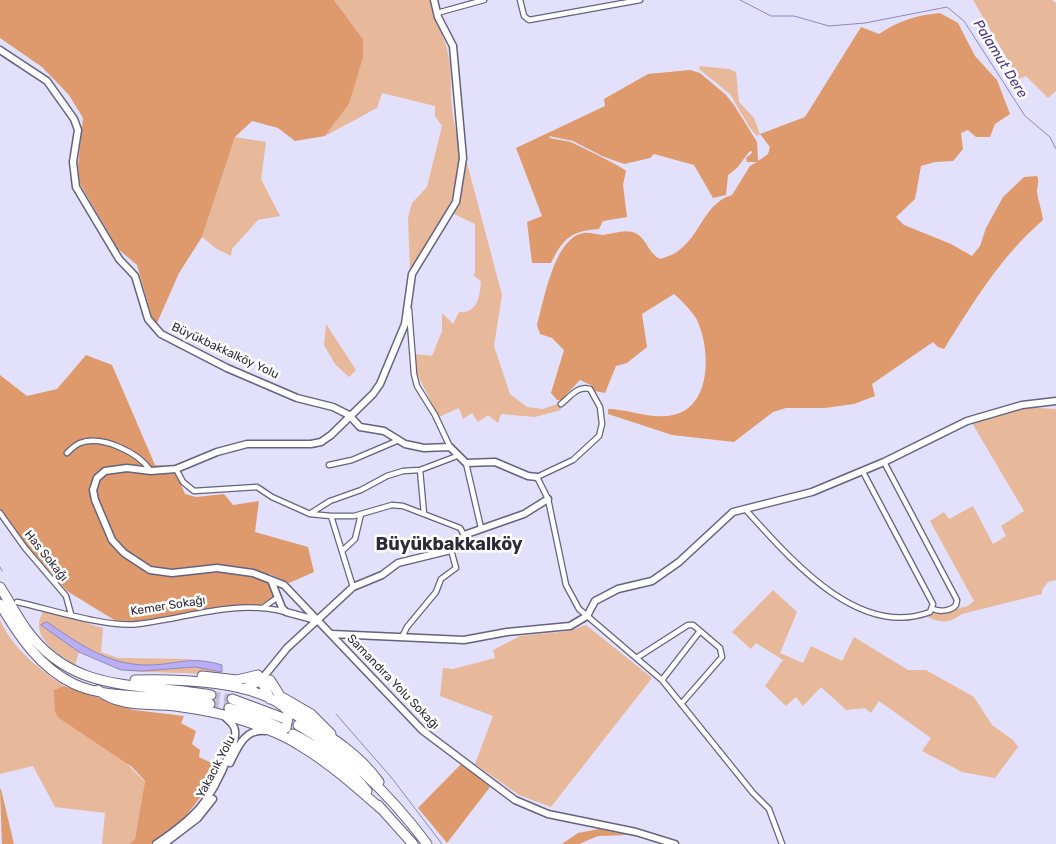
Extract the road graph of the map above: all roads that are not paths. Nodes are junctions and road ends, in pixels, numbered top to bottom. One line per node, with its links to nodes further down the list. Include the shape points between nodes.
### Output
1 (434, 0): 5 (main road)
2 (484, 0): 5 (street)
3 (520, 0): 4 (street, via 524,16 529,20)
4 (640, 0)
5 (437, 13): 7 (main road, via 453,46 463,158 456,202 412,274)
6 (0, 50): 10 (main road, Büyükbakkalköy Yolu, via 47,81 74,119 78,130 74,162 76,187 119,259 135,276 148,319 161,334 227,368 297,398 333,406)
7 (408, 303): 10 (main road, via 405,324 380,384); 12 (street, via 417,386 436,415)
8 (1056, 401): 15 (main road, via 1022,405 967,421)
9 (561, 404): 22 (street, via 579,390 590,389 600,407 602,424 599,436 573,460)
10 (348, 416): 11 (main road, Büyükbakkalköy Yolu, via 360,427 384,431); 18 (main road, via 321,442 247,444)
11 (399, 440): 12 (main road, Büyükbakkalköy Yolu, via 424,448); 17 (street, via 352,460)
12 (450, 447): 14 (main road)
13 (67, 453): 20 (street, via 83,442 105,443 135,456)
14 (458, 456): 16 (main road); 19 (street)
15 (884, 462): 21 (main road); 42 (street, via 957,600 953,608)
16 (466, 463): 22 (main road, via 496,462 528,476); 30 (street)
17 (329, 465)
18 (176, 469): 20 (main road); 26 (street, via 183,482 194,491 257,487)
19 (420, 470): 26 (street, via 387,476 330,501); 28 (street)
20 (151, 471): 34 (main road, Samandıra Yolu Sokağı, via 127,468 105,471 97,478 93,490 94,500 112,540 124,554 150,570 172,573 217,568 253,573)
21 (863, 472): 24 (main road, via 812,492); 42 (street)
22 (537, 476): 23 (street)
23 (548, 500): 30 (main road, via 524,514); 45 (street, via 566,585 579,609)
24 (745, 509): 42 (street, via 801,567 851,604 879,614 907,618); 45 (main road, via 733,512 679,562 652,581 618,589 595,601)
25 (0, 513): 44 (street, Has Sokağı, via 66,596)
26 (310, 514): 29 (street)
27 (361, 514): 28 (street, via 392,505); 29 (street); 33 (street, via 356,540)
28 (424, 514): 31 (street, via 460,528)
29 (331, 516): 33 (street)
30 (481, 528): 31 (main road)
31 (464, 535): 32 (main road)
32 (451, 550): 36 (main road, via 398,563 382,575); 49 (street, via 456,568 441,579 436,592 407,627)
33 (342, 551): 36 (street)
34 (271, 580): 37 (main road, Samandıra Yolu Sokağı); 38 (main road)
35 (0, 587): 54 (highway, via 26,630 50,654)
36 (353, 587): 46 (main road)
37 (288, 589): 38 (main road); 46 (main road, Samandıra Yolu Sokağı)
38 (278, 597): 41 (street); 43 (main road)
39 (17, 602): 44 (street, Kemer Sokağı)
40 (0, 604): 54 (highway, via 18,634 40,659 73,683)
41 (264, 607): 43 (street, Kemer Sokağı); 44 (street, Kemer Sokağı, via 212,610 137,624 111,623)
42 (933, 609)
43 (286, 612): 46 (main road, Kemer Sokağı)
44 (71, 614)
45 (587, 616): 49 (main road, via 570,626 464,640); 50 (street)
46 (317, 620): 48 (main road, Samandıra Yolu Sokağı); 52 (main road, via 287,648)
47 (700, 631): 50 (street, via 686,625); 53 (street); 59 (street, via 720,648 722,655)
48 (332, 634): 49 (main road); 74 (main road, Samandıra Yolu Sokağı, via 422,730 515,800 548,814 636,832)
49 (402, 638)
50 (638, 657): 53 (street)
51 (176, 679): 52 (highway, via 192,675); 54 (highway); 55 (highway)
52 (263, 679): 56 (highway); 58 (highway); 67 (highway, via 280,696 311,714)
53 (662, 680): 59 (street)
54 (99, 686): 57 (highway, via 133,696); 60 (highway, via 106,697 133,704)
55 (226, 686): 56 (highway); 60 (highway, via 214,692 212,699 214,707)
56 (244, 689): 58 (highway)
57 (210, 699)
58 (270, 699): 61 (highway)
59 (681, 704): 75 (street, via 769,809)
60 (228, 707): 62 (highway); 64 (highway); 65 (highway); 70 (main road, Yakacık Yolu, via 235,735 222,774 210,797 181,827)
61 (285, 708): 65 (highway, via 289,712 286,728); 67 (highway)
62 (284, 718)
63 (298, 725): 68 (highway, via 357,766)
64 (279, 727)
65 (270, 731): 69 (highway, via 298,744); 71 (main road, Yakacık Yolu, via 253,732 242,739 204,812)
66 (293, 734): 69 (highway, via 327,753 360,782)
67 (336, 740): 68 (highway, via 368,767)
68 (390, 799): 73 (highway)
69 (380, 808): 72 (highway)
70 (156, 844)
71 (164, 844)
72 (413, 844)
73 (427, 844)
74 (674, 844)
75 (782, 844)

